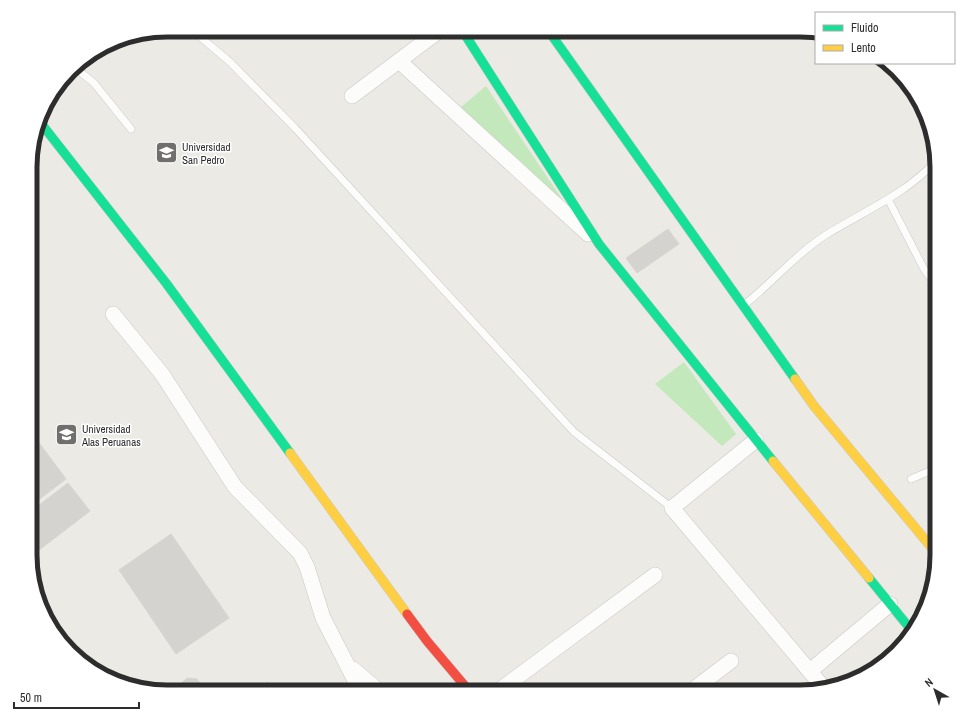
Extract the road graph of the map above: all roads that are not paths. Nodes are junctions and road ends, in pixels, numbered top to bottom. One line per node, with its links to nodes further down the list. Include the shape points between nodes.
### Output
1 (200, 37): 19 (lane, via 230,62 295,128 574,432)
2 (431, 37): 5 (street)
3 (466, 37): 12 (street)
4 (553, 37): 14 (street)
5 (399, 61): 7 (street); 12 (street)
6 (79, 71): 9 (lane, via 94,83)
7 (352, 96)
8 (43, 126): 30 (street, via 166,283 427,640)
9 (131, 129)
10 (930, 167): 11 (lane)
11 (888, 199): 13 (lane); 14 (lane, via 820,239)
12 (599, 244): 16 (street)
13 (930, 277)
14 (743, 305): 20 (street, via 814,406)
15 (113, 314): 25 (street, via 162,374 235,487 300,553 323,618)
16 (756, 440): 19 (street); 22 (street)
17 (930, 471): 18 (lane)
18 (911, 479)
19 (672, 508): 26 (street)
20 (930, 546)
21 (656, 575): 31 (street)
22 (890, 604): 23 (street); 26 (street)
23 (909, 626)
24 (731, 661): 32 (street)
25 (347, 665): 28 (street); 29 (street)
26 (810, 671): 27 (street)
27 (820, 684)
28 (357, 685)
29 (371, 685)
30 (464, 685)
31 (507, 685)
32 (699, 685)

